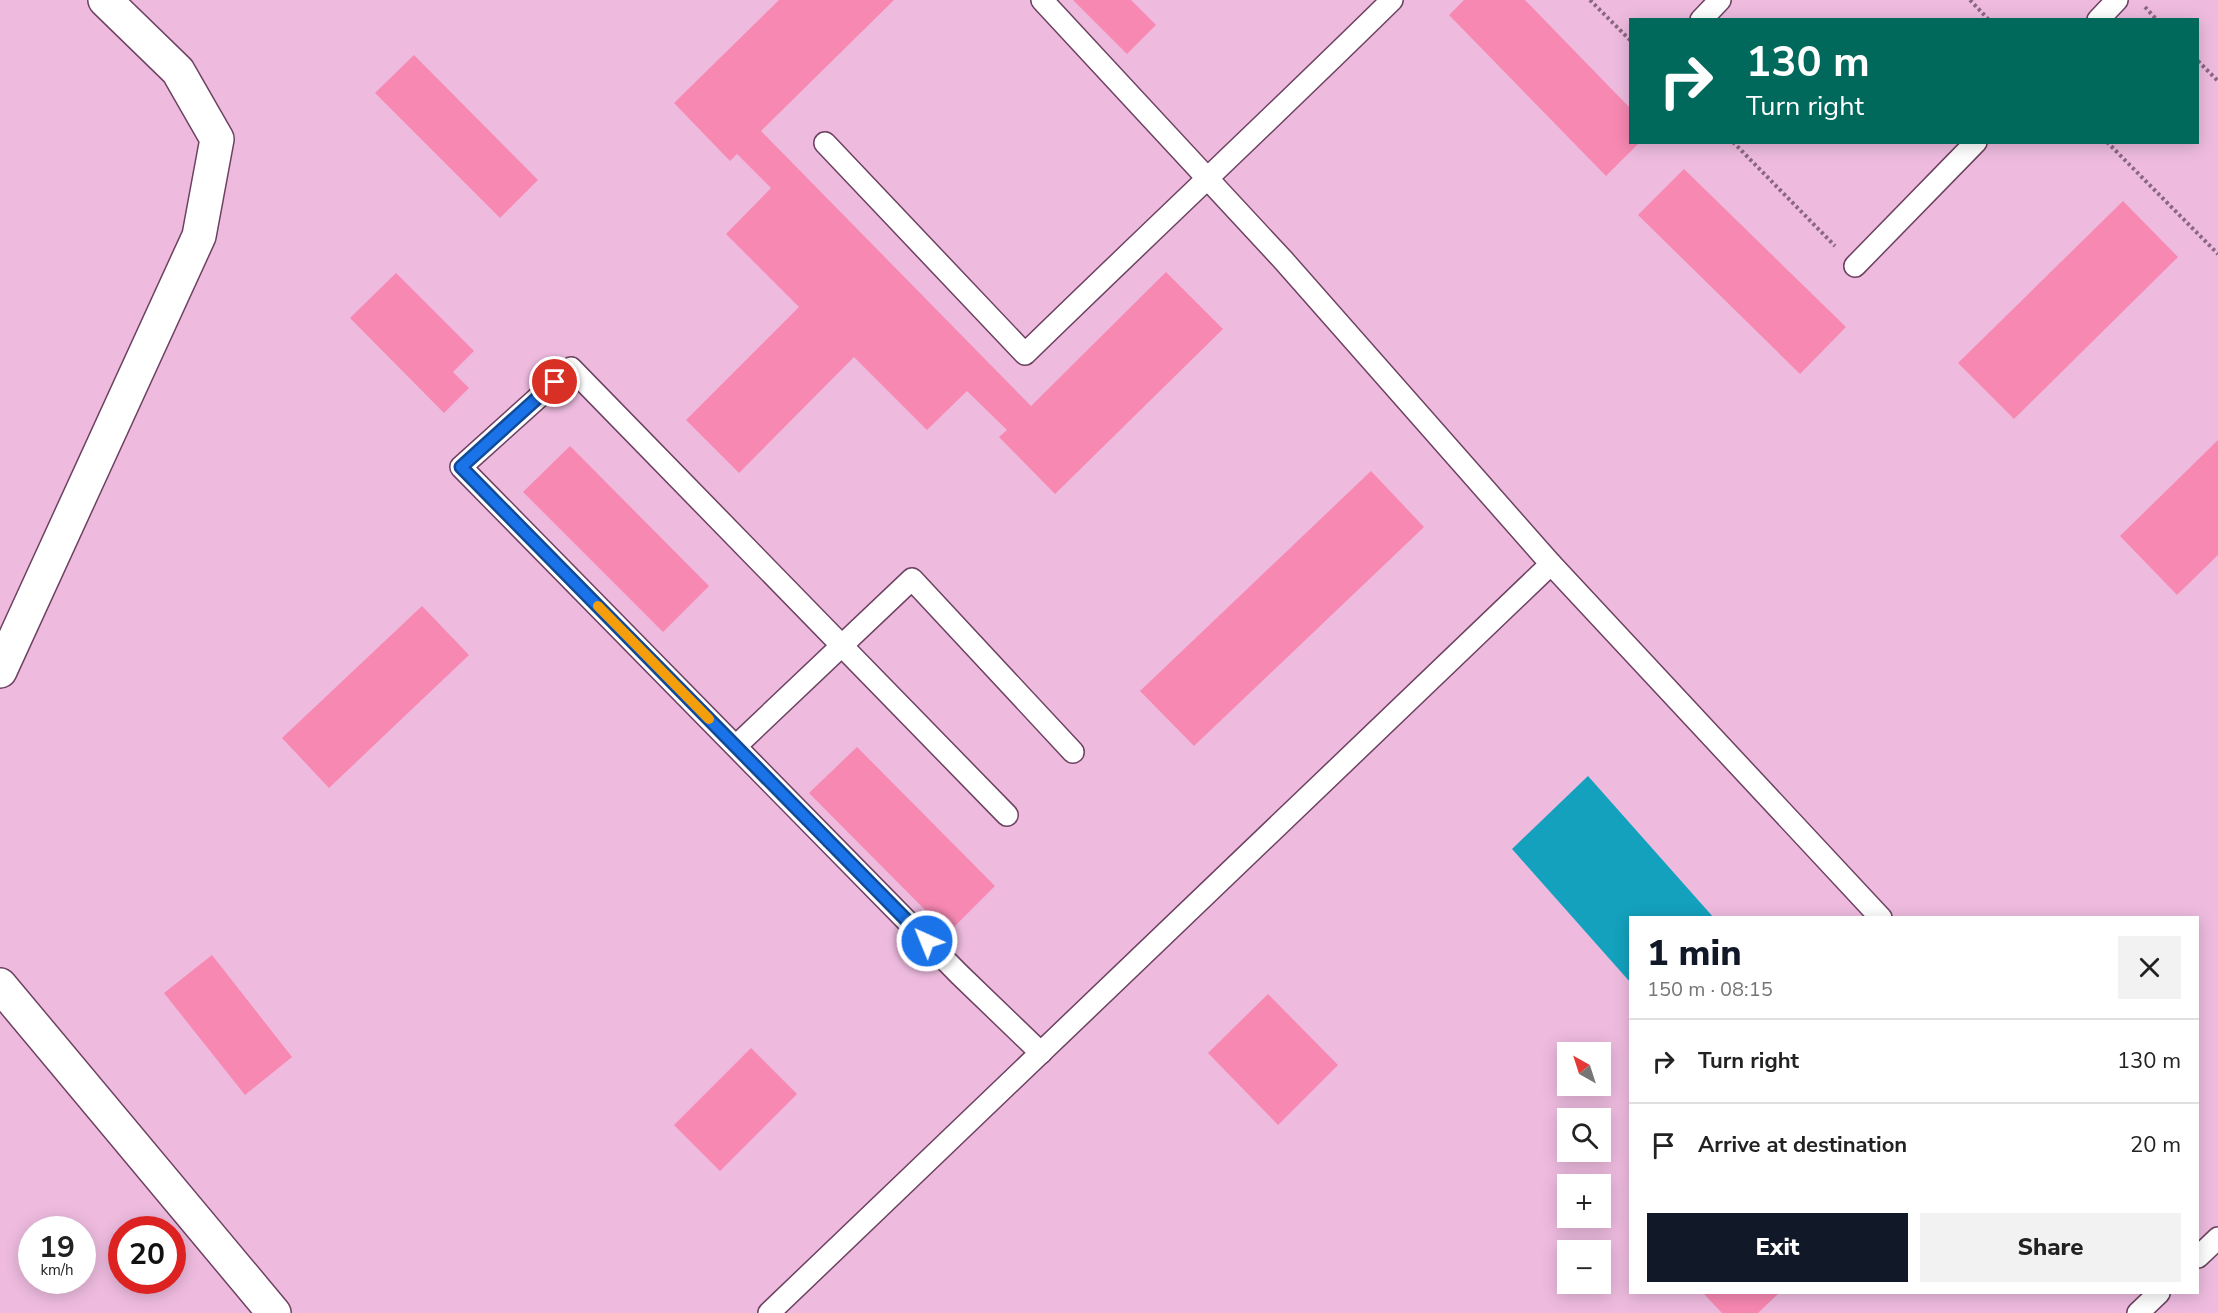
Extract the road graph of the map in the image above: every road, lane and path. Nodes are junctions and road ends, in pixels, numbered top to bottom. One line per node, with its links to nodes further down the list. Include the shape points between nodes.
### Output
1 (105, 0): 25 (street, via 178,71 218,139 199,236)
2 (1042, 0): 20 (lane)
3 (1392, 0): 20 (lane)
4 (1590, 0): 13 (path)
5 (1720, 0): 9 (lane)
6 (1970, 0): 10 (path)
7 (2117, 0): 11 (lane)
8 (2137, 0): 12 (path)
9 (1703, 18)
10 (1987, 18)
11 (2100, 18)
12 (2155, 18)
13 (1629, 39)
14 (2199, 62): 15 (path)
15 (2218, 81)
16 (825, 143): 20 (lane, via 1024,354)
17 (1734, 144): 22 (path)
18 (1974, 144): 22 (lane)
19 (2109, 144): 21 (path)
20 (1208, 179): 23 (lane)
21 (2218, 254)
22 (1855, 266)
23 (1551, 564): 29 (lane); 31 (lane)
24 (841, 646): 26 (lane); 26 (lane, via 570,368 461,467); 27 (lane, via 912,579); 28 (lane)
25 (0, 671)
26 (736, 746): 31 (lane)
27 (1073, 752)
28 (1006, 815)
29 (1879, 916)
30 (0, 986): 35 (street)
31 (1041, 1053): 36 (lane)
32 (2218, 1238): 33 (lane)
33 (2199, 1254)
34 (2159, 1294): 37 (lane)
35 (274, 1313)
36 (769, 1313)
37 (2138, 1313)

